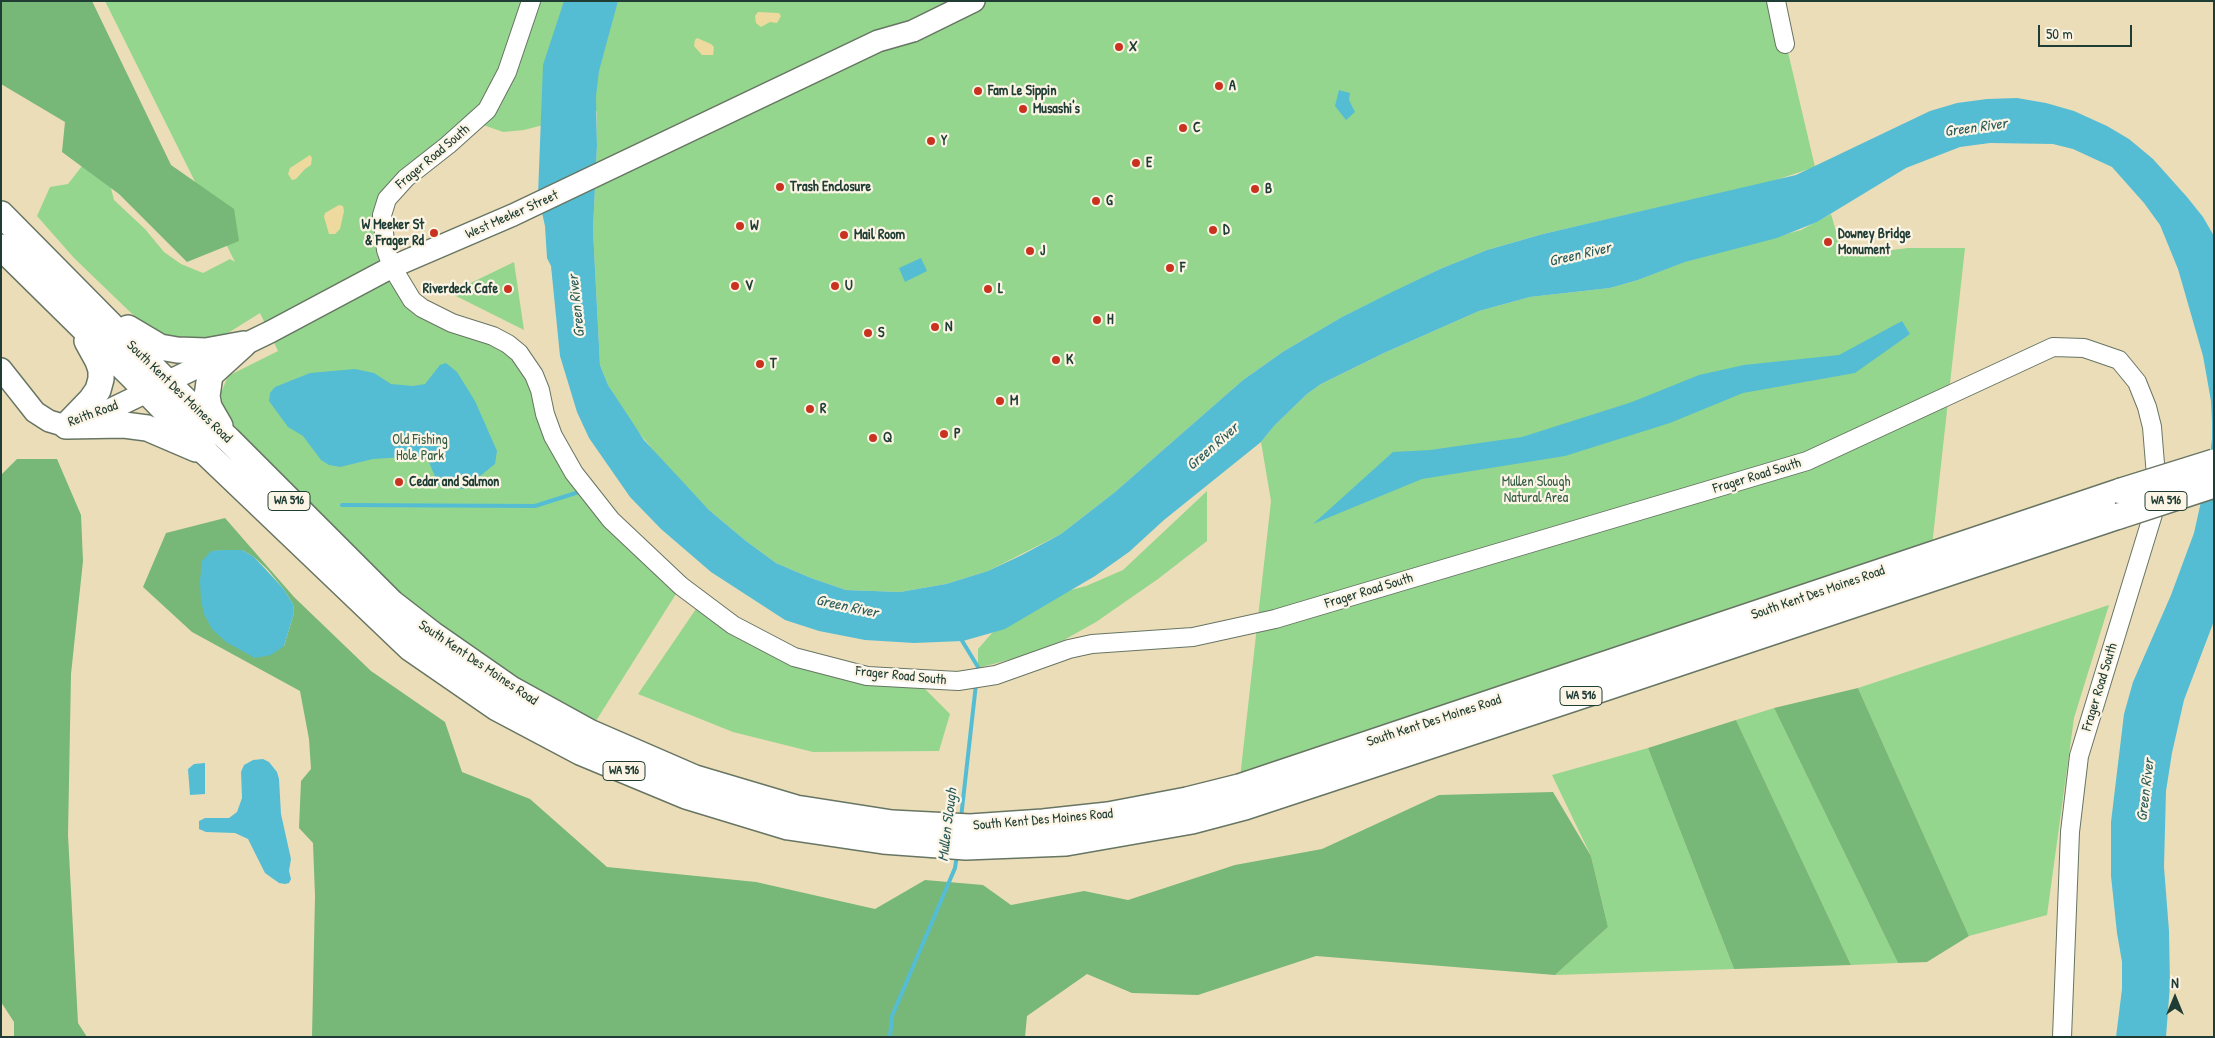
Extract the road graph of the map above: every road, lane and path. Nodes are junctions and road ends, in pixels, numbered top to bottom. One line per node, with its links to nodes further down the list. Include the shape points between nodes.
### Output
1 (531, 1): 9 (street, Frager Road South, via 507,72 487,110 406,178 387,199 382,215 386,250)
2 (945, 1): 5 (main road, West Meeker Street, via 908,20)
3 (974, 1): 5 (main road, West Meeker Street, via 913,31)
4 (1776, 1): 6 (street)
5 (878, 41): 9 (main road, West Meeker Street, via 513,215)
6 (1785, 44)
7 (1, 214): 10 (highway, South Kent Des Moines Road / WA 516)
8 (1, 247): 10 (highway, South Kent Des Moines Road / WA 516)
9 (392, 267): 11 (main road, West Meeker Street); 21 (street, Frager Road South, via 412,300 422,308 493,336 518,353 534,375 553,436 574,473 611,520 681,586 733,625 794,657 867,676 958,681 996,675 1092,644 1193,637 1275,619 1808,461 2053,347 2084,348 2119,360 2137,382 2152,426 2156,476 2153,514 2079,756 2070,832)
10 (85, 314): 11 (highway, via 160,346 194,351); 13 (highway, South Kent Des Moines Road / WA 516); 14 (highway, via 102,370 101,379 92,400)
11 (244, 344): 13 (main road, West Meeker Street); 15 (highway, via 210,375 208,385 209,408)
12 (1, 369): 14 (main road, Reith Road, via 35,412 48,421)
13 (158, 387): 14 (main road, Reith Road, via 99,415); 15 (highway, South Kent Des Moines Road / WA 516, via 183,398); 16 (highway, South Kent Des Moines Road / WA 516)
14 (66, 426): 16 (highway, via 147,428)
15 (228, 439): 19 (highway, South Kent Des Moines Road / WA 516, via 392,603 511,689 589,732 695,778)
16 (207, 454): 19 (highway, South Kent Des Moines Road / WA 516, via 410,648 497,708 580,752 686,796 788,827)
17 (2214, 462): 20 (highway, South Kent Des Moines Road / WA 516, bridge, via 1239,786)
18 (2214, 485): 20 (highway, South Kent Des Moines Road / WA 516, bridge, via 1245,807 1183,823 1066,843)
19 (888, 832): 20 (highway, South Kent Des Moines Road / WA 516, via 970,827)
20 (1040, 833)
21 (2062, 1037)

